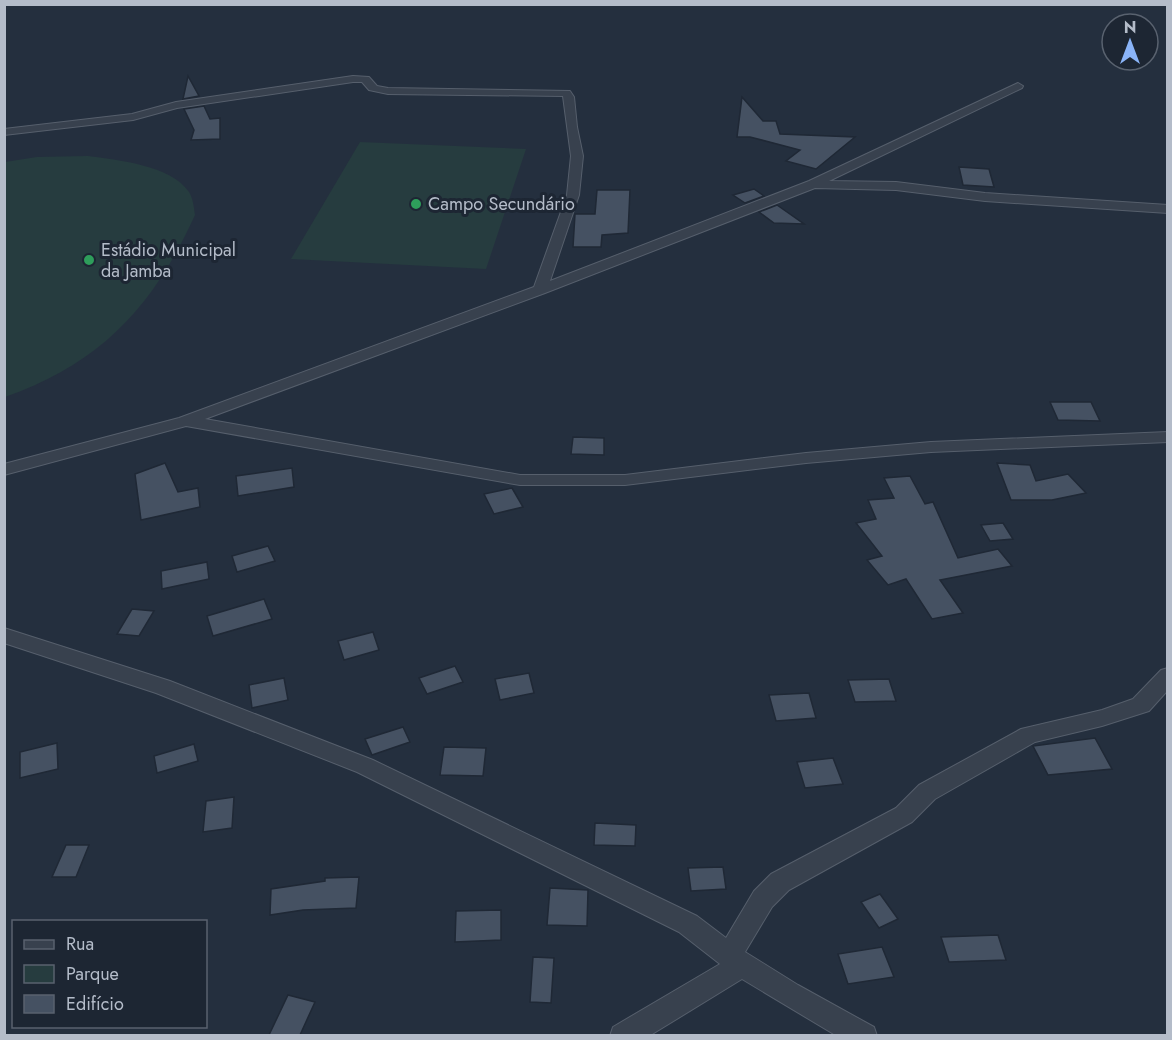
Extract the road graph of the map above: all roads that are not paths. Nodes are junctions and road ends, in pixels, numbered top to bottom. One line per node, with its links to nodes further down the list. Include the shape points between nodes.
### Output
1 (1018, 86): 3 (street)
2 (4, 132): 5 (street, via 133,117 176,105 353,79 365,80 373,88 388,92 566,93 577,156 573,195)
3 (813, 184): 4 (street, via 896,186 1033,201); 5 (street)
4 (1167, 209)
5 (540, 290): 6 (street)
6 (185, 421): 7 (street, via 520,480 557,481 625,480 931,447); 8 (street)
7 (1167, 437)
8 (4, 470)
9 (4, 635): 11 (street, via 163,687 365,766 688,924)
10 (1167, 676): 11 (street, via 1141,705 1029,735 927,792 904,815 780,882 763,899)
11 (736, 960): 12 (street); 13 (street)
12 (623, 1035)
13 (864, 1035)

